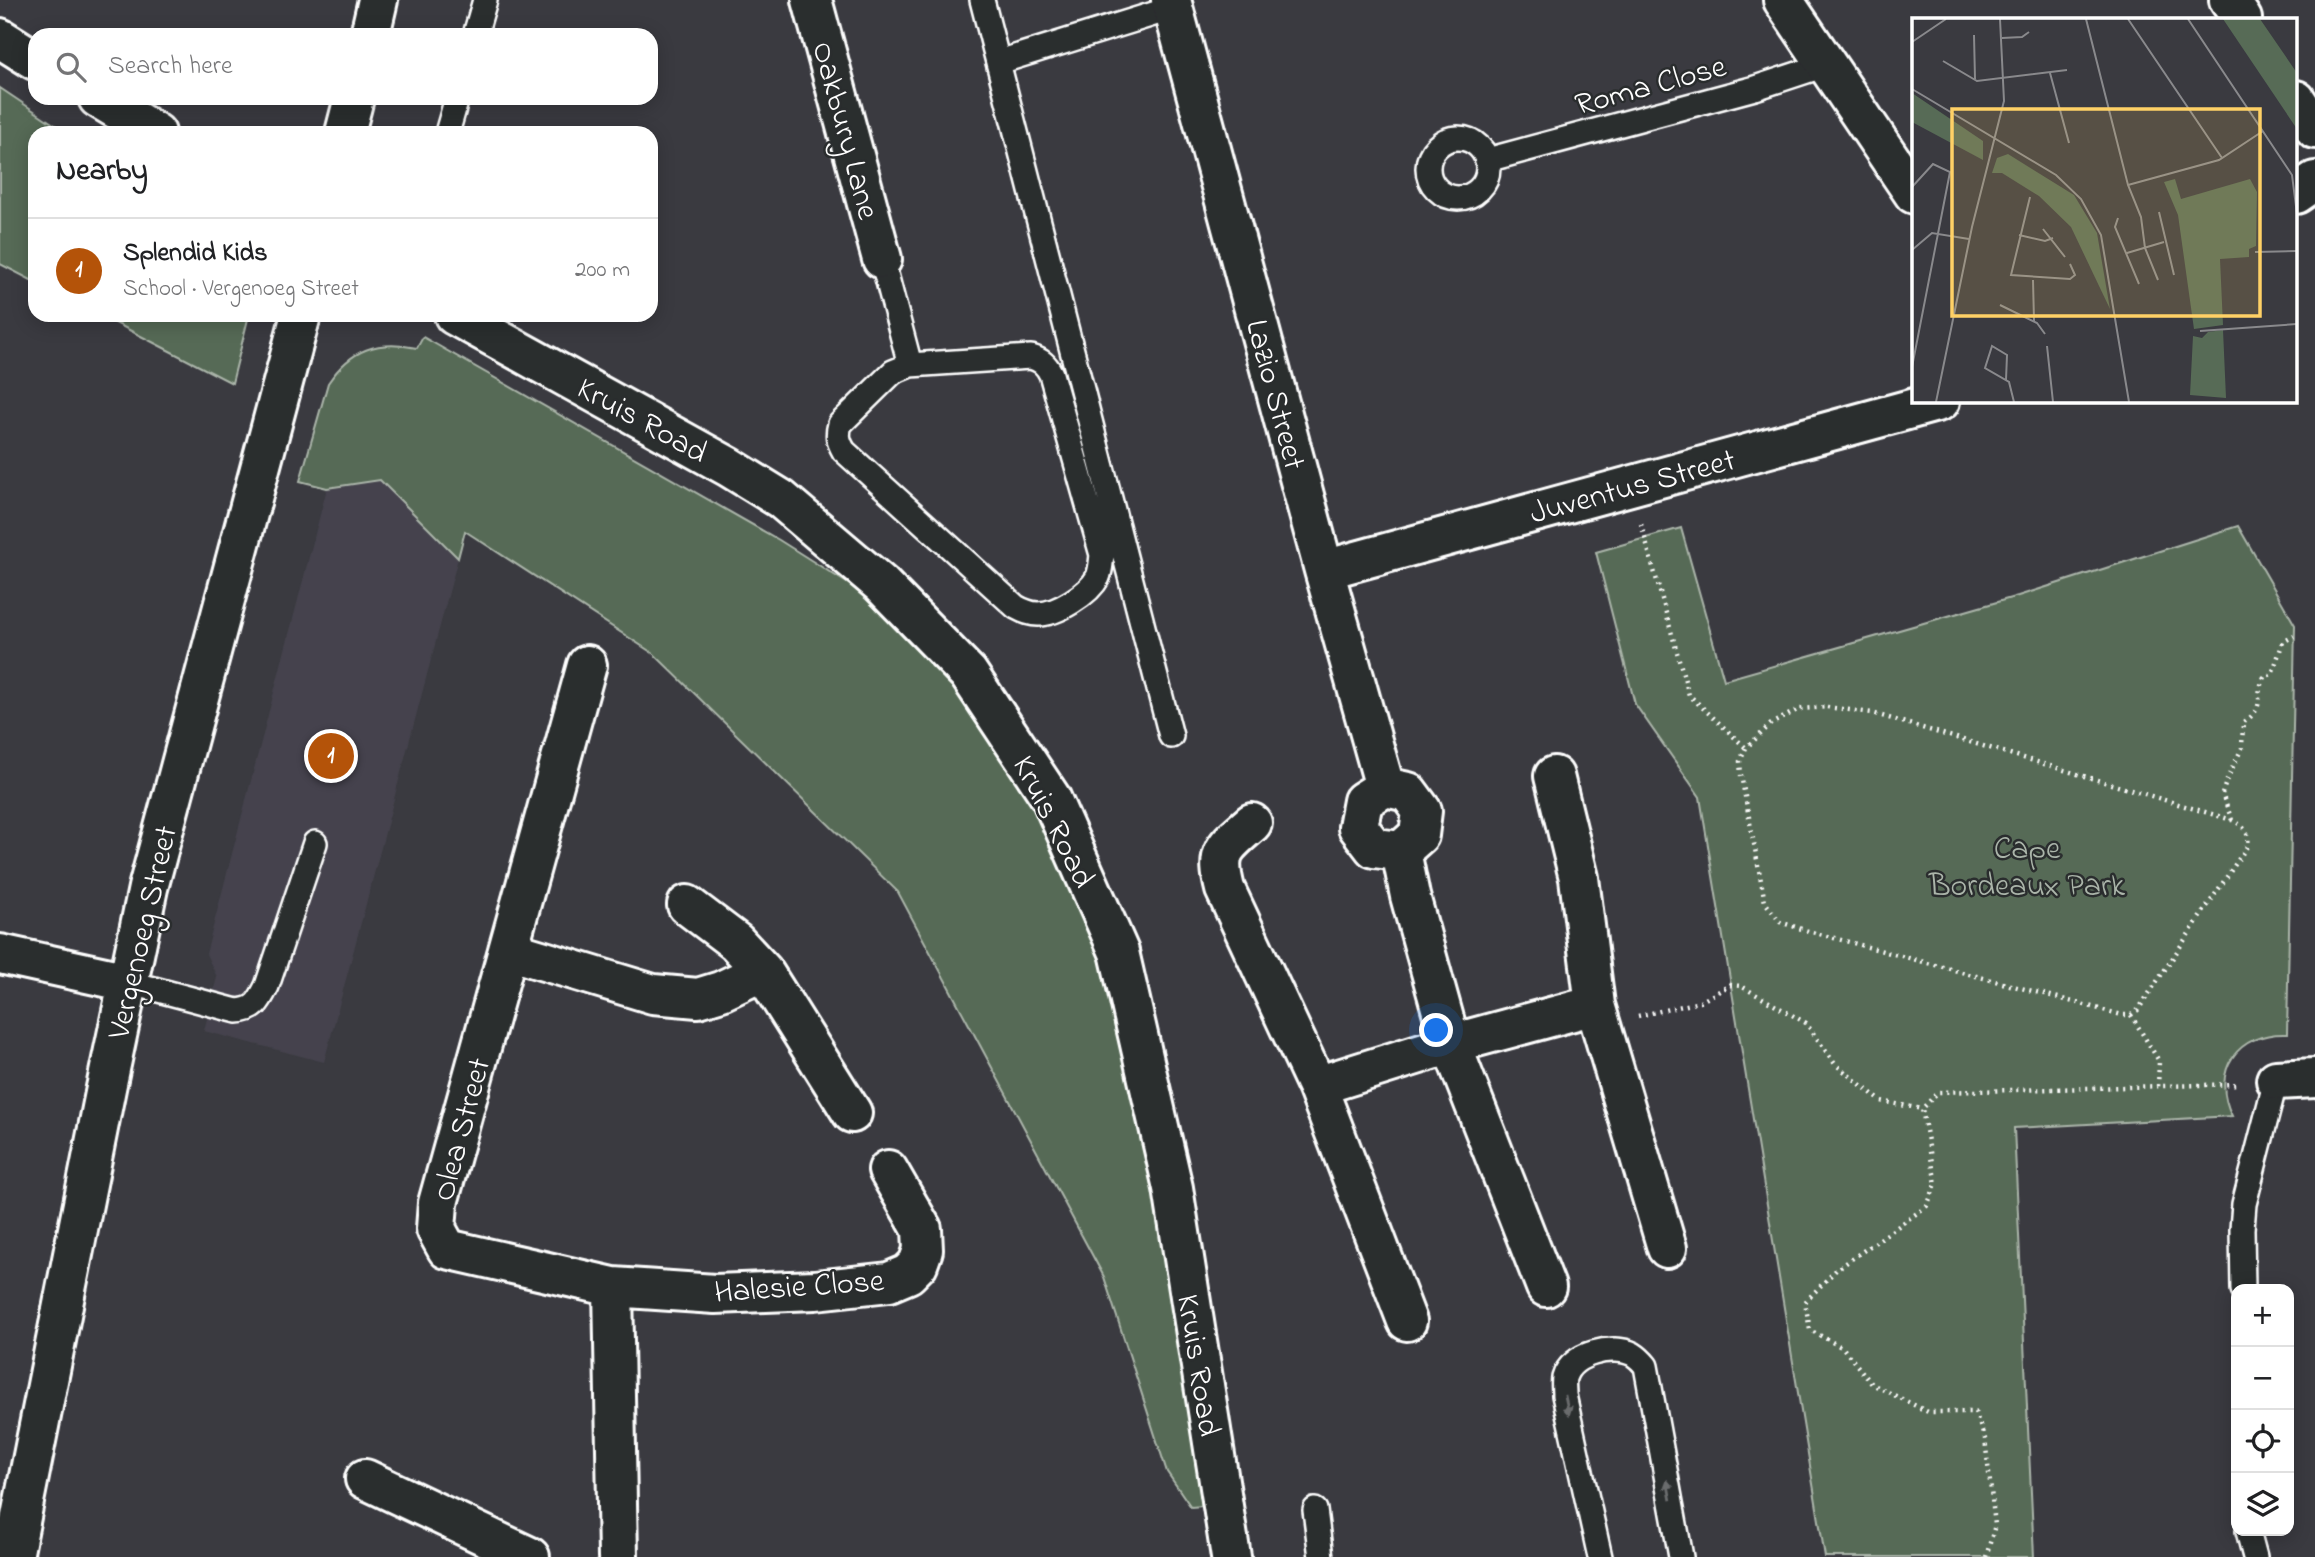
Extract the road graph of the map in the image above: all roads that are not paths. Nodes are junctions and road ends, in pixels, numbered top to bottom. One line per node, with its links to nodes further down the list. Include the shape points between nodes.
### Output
1 (378, 0): 9 (street)
2 (485, 0): 10 (lane)
3 (812, 0): 27 (street, Oakbury Lane)
4 (982, 0): 13 (lane)
5 (1783, 0): 14 (street)
6 (2229, 0): 8 (street)
7 (1172, 4): 13 (lane); 32 (street, Lazio Street)
8 (2241, 18)
9 (371, 28)
10 (477, 28)
11 (0, 38): 12 (street)
12 (28, 56)
13 (999, 62): 34 (lane)
14 (1828, 64): 23 (lane, Roma Close); 25 (street)
15 (2298, 103): 22 (street)
16 (110, 105): 19 (street)
17 (352, 105): 20 (street)
18 (455, 105): 21 (lane)
19 (144, 126)
20 (347, 126)
21 (449, 126)
22 (2315, 129)
23 (1487, 160)
24 (2315, 181): 26 (street)
25 (1912, 191)
26 (2298, 193)
27 (882, 259): 30 (lane)
28 (299, 322): 42 (street, Vergenoeg Street, via 148,888)
29 (467, 322): 60 (street, Kruis Road, via 781,499 881,584 968,673 1051,798 1119,952 1173,1188)
30 (910, 365): 30 (lane, via 1031,358 1047,366 1102,555 1099,575 1087,592 1052,612 1028,613 1016,607 844,451 838,441 840,424 893,372)
31 (1936, 402): 32 (street, Juventus Street)
32 (1324, 570): 44 (street, Lazio Street, via 1385,787 1363,801 1358,827 1374,848 1401,851)
33 (587, 665): 39 (street, Olea Street)
34 (1171, 736)
35 (1554, 776): 43 (street, via 1579,878)
36 (1252, 823): 46 (street, via 1224,848 1221,874)
37 (315, 843): 42 (lane, via 267,986 252,1009 237,1011)
38 (687, 905): 41 (street, via 736,942)
39 (508, 950): 41 (street, via 653,994 698,998); 51 (street, Olea Street, via 438,1203 436,1229 447,1249)
40 (0, 954): 42 (street)
41 (763, 971): 47 (street)
42 (128, 982): 57 (street, Vergenoeg Street)
43 (1595, 1005): 44 (street); 49 (street)
44 (1451, 1044): 46 (street); 52 (street)
45 (2305, 1084): 50 (lane, via 2244,1204)
46 (1317, 1086): 53 (street)
47 (852, 1113)
48 (888, 1170): 51 (street, Halesie Close, via 922,1229 923,1250 908,1274 889,1282 816,1290 715,1294)
49 (1667, 1248)
50 (2243, 1284)
51 (612, 1287): 59 (street)
52 (1546, 1287)
53 (1407, 1321)
54 (365, 1479): 58 (street)
55 (1315, 1510): 61 (lane)
56 (2249, 1536): 64 (lane)
57 (13, 1557)
58 (530, 1557)
59 (618, 1557)
60 (1231, 1557)
61 (1321, 1557)
62 (1600, 1557): 63 (lane, one-way to 62, via 1646,1366 1624,1351 1586,1355 1564,1377 1564,1395)
63 (1681, 1557)
64 (2255, 1557)

